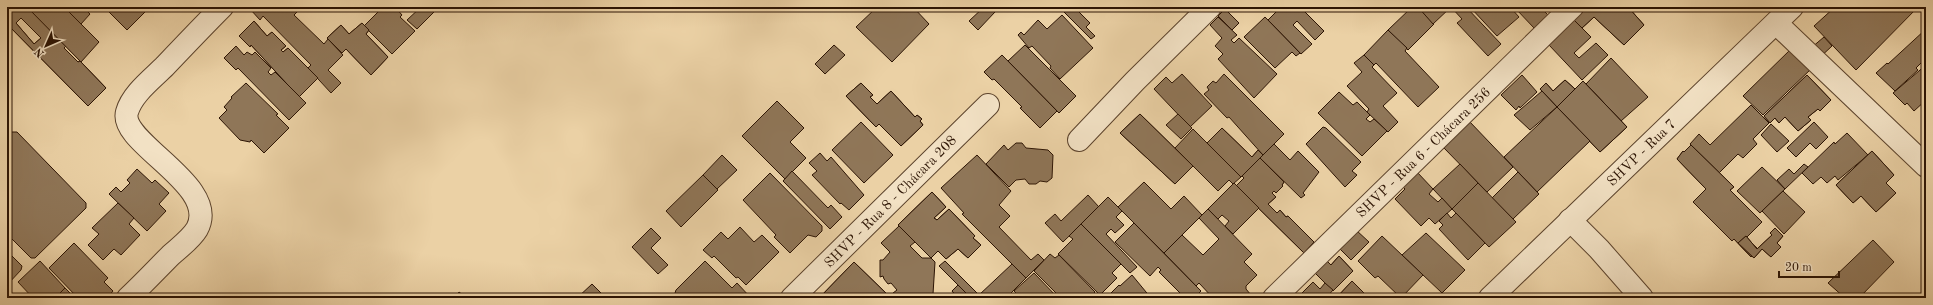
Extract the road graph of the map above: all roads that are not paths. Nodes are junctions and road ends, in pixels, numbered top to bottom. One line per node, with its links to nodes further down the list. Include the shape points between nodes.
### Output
1 (222, 7): 10 (street, via 142,90 127,111 126,118 130,126 146,146 181,179 198,200 201,208 201,218 194,234)
2 (1210, 7): 7 (street)
3 (1572, 7): 12 (street, SHVP - Rua 6 - Chácara 256)
4 (1792, 7): 5 (street, SHVP - Rua 7)
5 (1776, 23): 8 (street); 9 (street, SHVP - Rua 7)
6 (988, 105): 11 (street, SHVP - Rua 8 - Chácara 208)
7 (1079, 140)
8 (1926, 166)
9 (1570, 220): 13 (street, SHVP - Rua 7); 14 (street)
10 (128, 298)
11 (792, 298)
12 (1274, 298)
13 (1490, 298)
14 (1642, 298)

